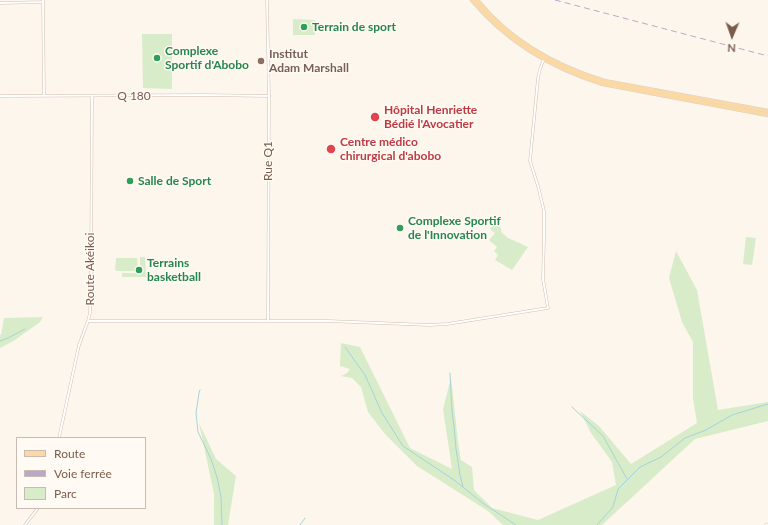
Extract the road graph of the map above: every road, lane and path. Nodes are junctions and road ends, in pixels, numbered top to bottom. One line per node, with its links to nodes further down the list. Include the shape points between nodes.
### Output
1 (267, 0): 10 (street, Rue Q1)
2 (472, 0): 6 (main road, via 512,39)
3 (477, 0): 11 (main road, via 491,16 520,40 581,73 604,80)
4 (43, 1): 5 (street); 8 (street)
5 (0, 3)
6 (544, 59): 12 (main road, via 569,72 603,84); 14 (street, via 538,78 530,161 544,211 543,279 548,308 430,325)
7 (0, 96): 8 (street, Q 180)
8 (44, 96): 9 (street, Q 180)
9 (92, 96): 10 (street, Q 180); 13 (street, Route Akéikoi, via 91,280)
10 (269, 96): 14 (street, Rue Q1)
11 (768, 111)
12 (768, 115)
13 (88, 321): 14 (street); 15 (street, Route Akéikoi, via 79,345)
14 (268, 321)
15 (59, 437)
16 (37, 509): 17 (street)
17 (25, 525)

